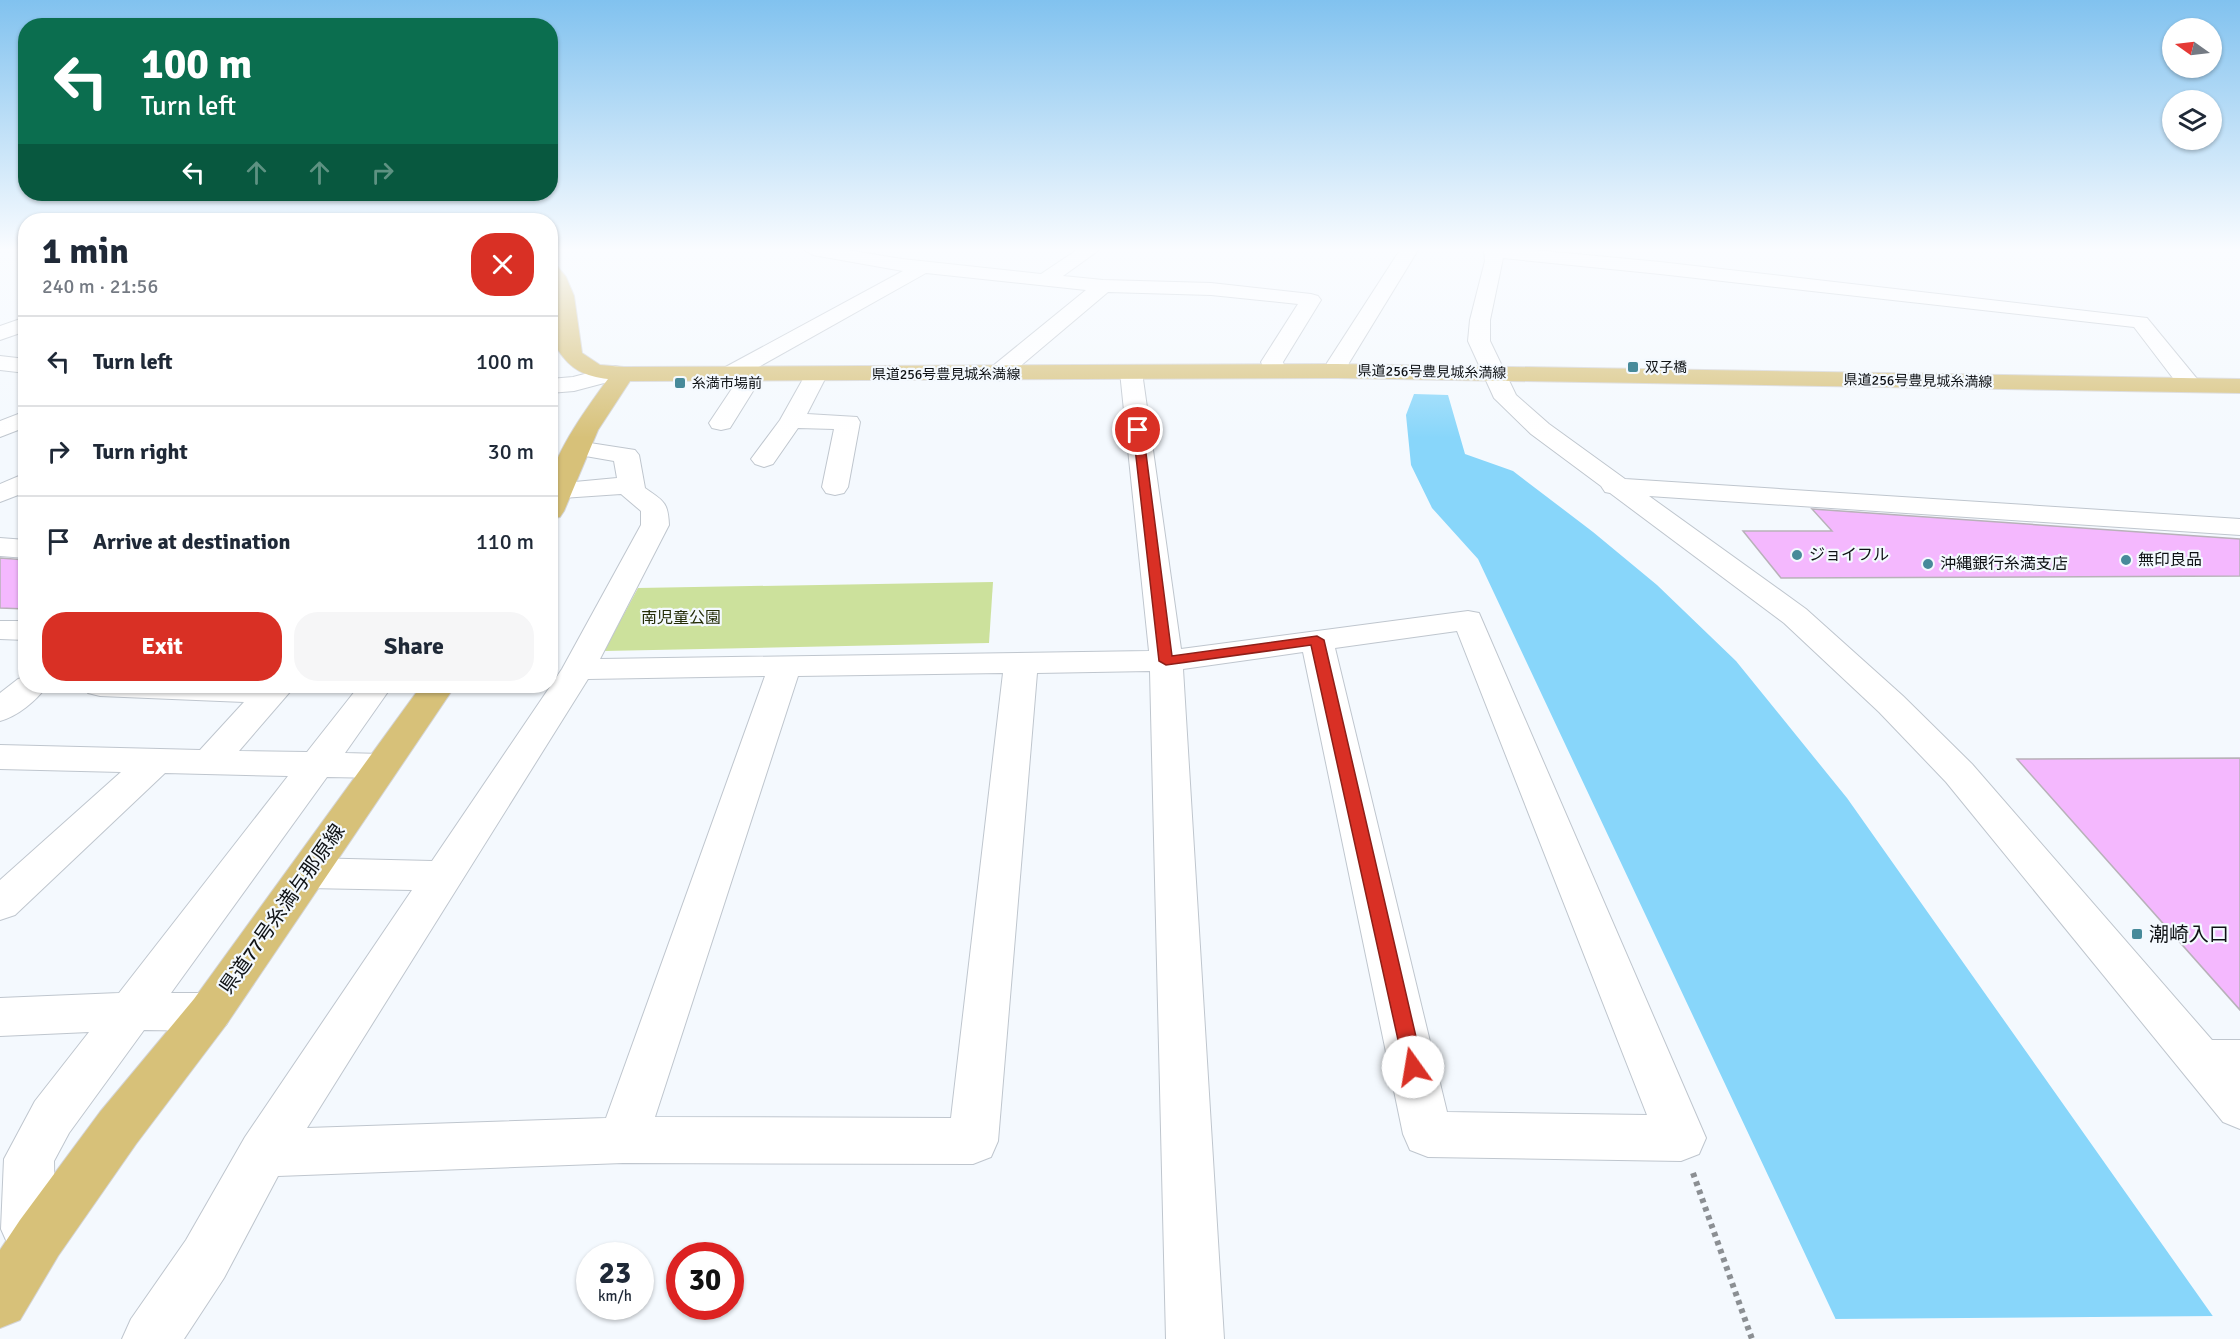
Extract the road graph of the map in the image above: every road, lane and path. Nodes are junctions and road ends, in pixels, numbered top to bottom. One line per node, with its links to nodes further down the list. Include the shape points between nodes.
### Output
1 (565, 312): 16 (main road, via 573,358 595,371)
2 (840, 312): 18 (street)
3 (1071, 312): 17 (street)
4 (1303, 312): 12 (street, via 1272,362)
5 (1370, 312): 13 (street, via 1338,363)
6 (1482, 312): 15 (street, via 1479,341)
7 (2054, 312): 22 (street, via 2140,322)
8 (18, 327): 9 (street)
9 (0, 334)
10 (0, 363): 11 (street)
11 (18, 365)
12 (1275, 371): 13 (main road, 県道256号豊見城糸満線); 14 (main road, 県道256号豊見城糸満線)
13 (1337, 371): 15 (main road, 県道256号豊見城糸満線)
14 (1131, 372): 17 (main road, 県道256号豊見城糸満線); 43 (street)
15 (1493, 373): 22 (main road, 県道256号豊見城糸満線); 33 (street, via 1514,406)
16 (619, 374): 18 (main road, 県道256号豊見城糸満線); 21 (street); 28 (main road)
17 (997, 374): 20 (main road, 県道256号豊見城糸満線)
18 (728, 375): 19 (main road, 県道256号豊見城糸満線)
19 (752, 375): 20 (main road, 県道256号豊見城糸満線); 26 (street)
20 (816, 375): 24 (street)
21 (558, 385)
22 (2190, 385): 23 (main road, 県道256号豊見城糸満線)
23 (2240, 386)
24 (791, 421): 29 (street); 34 (street, via 848,422)
25 (18, 422): 27 (street)
26 (721, 423)
27 (0, 430)
28 (576, 451): 30 (street); 31 (street, via 626,454)
29 (764, 459)
30 (558, 484)
31 (631, 485): 35 (street); 46 (street, via 632,491 655,508 655,525)
32 (18, 486): 36 (street)
33 (1614, 486): 37 (street); 63 (street, via 1795,616 1891,704 1959,773)
34 (835, 487)
35 (558, 491)
36 (0, 494)
37 (2240, 527)
38 (0, 547): 39 (street)
39 (18, 548)
40 (0, 630): 41 (street)
41 (18, 631)
42 (1317, 640): 43 (street); 66 (street, via 1468,621); 66 (street, via 1428,1134)
43 (1166, 661): 44 (street); 72 (street)
44 (1021, 663): 45 (street); 67 (street, via 973,1141)
45 (785, 666): 46 (street); 67 (street)
46 (578, 669): 58 (street)
47 (21, 693): 51 (street)
48 (271, 693): 54 (street)
49 (371, 693): 55 (street)
50 (433, 693): 56 (main road, 県道77号糸満与那原線)
51 (0, 710)
52 (0, 757): 53 (street)
53 (155, 762): 54 (street); 59 (street)
54 (208, 763): 55 (street)
55 (316, 765): 56 (street); 60 (street)
56 (381, 766): 57 (main road, 県道77号糸満与那原線)
57 (307, 873): 58 (street); 61 (main road, 県道77号糸満与那原線)
58 (443, 876): 68 (street)
59 (0, 904)
60 (130, 1011): 61 (street); 62 (street); 69 (street, via 52,1117 29,1159)
61 (210, 1012): 65 (main road, 県道77号糸満与那原線)
62 (0, 1017)
63 (2220, 1060): 64 (street)
64 (2240, 1107)
65 (118, 1128): 69 (main road, 県道77号糸満与那原線); 70 (main road, 県道77号糸満与那原線)
66 (1681, 1138): 73 (path)
67 (623, 1140): 68 (street)
68 (263, 1153): 71 (street, via 200,1267)
69 (14, 1244)
70 (0, 1300)
71 (151, 1339)
72 (1195, 1339)
73 (1752, 1339)

